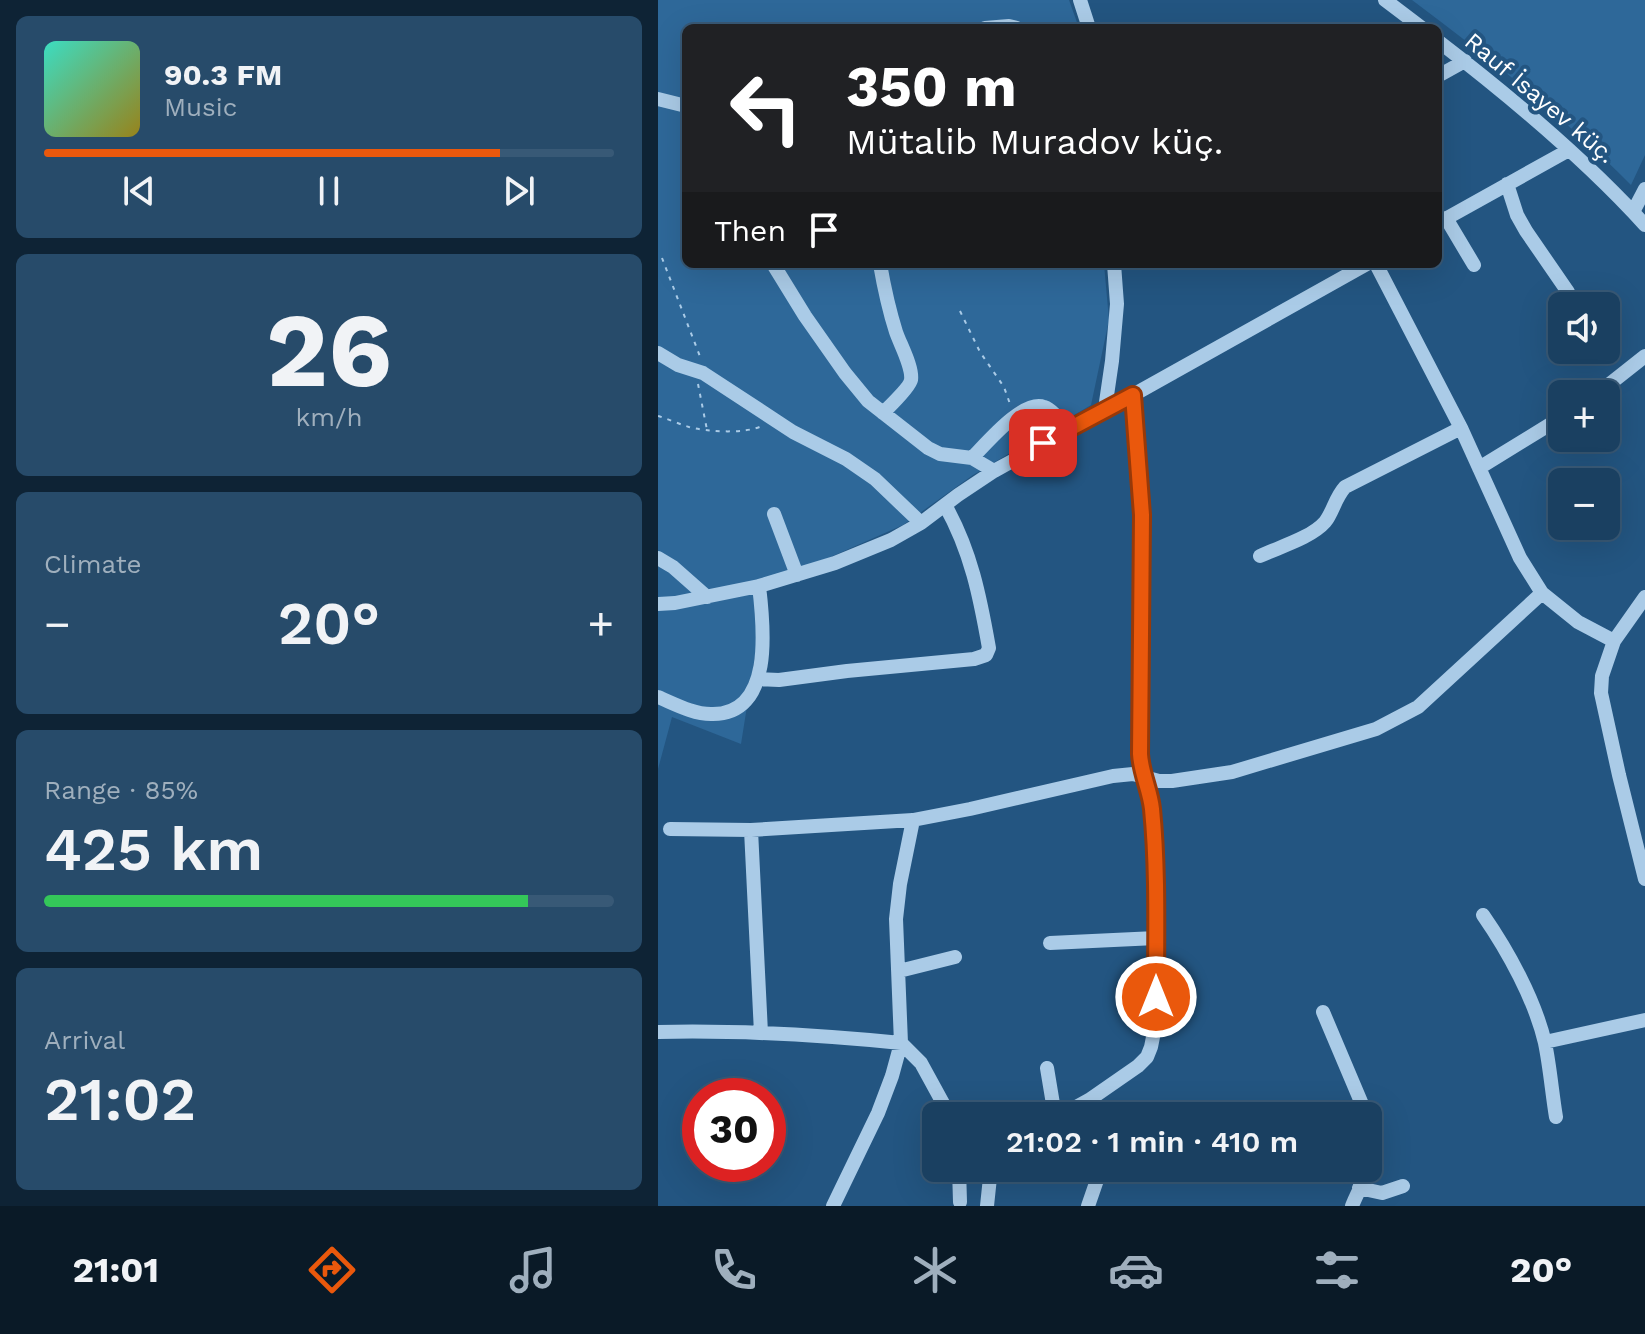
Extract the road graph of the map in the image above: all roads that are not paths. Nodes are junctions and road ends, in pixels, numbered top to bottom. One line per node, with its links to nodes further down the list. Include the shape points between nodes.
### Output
1 (1080, 0): 3 (street)
2 (1385, 0): 4 (street)
3 (1088, 24)
4 (1417, 24)
5 (1442, 44): 6 (street, Rauf İsayev küç.)
6 (1465, 61): 7 (street); 10 (street, Rauf İsayev küç.)
7 (1442, 74)
8 (658, 99): 9 (street)
9 (682, 105)
10 (1569, 150): 11 (street); 13 (street, Rauf İsayev küç.)
11 (1507, 184): 14 (street); 22 (street, via 1526,231)
12 (1645, 189): 13 (street)
13 (1633, 212): 15 (street, Rauf İsayev küç.)
14 (1442, 221): 16 (street)
15 (1645, 225)
16 (1474, 265)
17 (775, 268): 28 (street, via 845,373)
18 (881, 268): 28 (street, via 911,380)
19 (1114, 268): 27 (street, via 1117,304)
20 (1360, 268): 26 (street)
21 (1378, 268): 30 (street)
22 (1568, 292)
23 (658, 353): 37 (street, via 703,373 793,432 846,459)
24 (1645, 356): 25 (street)
25 (1615, 380)
26 (1133, 395): 27 (street); 49 (street, via 1142,515)
27 (1105, 409): 31 (street)
28 (883, 413): 32 (street, via 928,448)
29 (1548, 426): 33 (street)
30 (1461, 428): 33 (street); 38 (street, via 1345,487 1327,520 1314,531)
31 (1067, 429): 32 (street, via 1049,410 1031,406); 34 (street)
32 (972, 458): 34 (street)
33 (1479, 468): 42 (street)
34 (994, 471): 35 (street)
35 (945, 505): 37 (street); 47 (street, via 978,588 986,655)
36 (774, 514): 40 (street)
37 (921, 523): 40 (street, via 891,540)
38 (1260, 556)
39 (658, 558): 43 (street)
40 (797, 575): 41 (street)
41 (759, 586): 43 (street); 47 (street, via 763,642)
42 (1542, 593): 46 (street, via 1578,622); 49 (street, via 1418,707 1376,729 1232,772 1172,781)
43 (707, 597): 45 (street)
44 (1645, 597): 46 (street)
45 (658, 604)
46 (1614, 641): 53 (street, via 1601,693)
47 (758, 679): 48 (street, via 741,706 713,715)
48 (658, 697)
49 (1144, 776): 50 (street, via 1113,776); 55 (street, via 1152,806)
50 (913, 820): 52 (street); 58 (street, via 896,919)
51 (670, 829): 52 (street)
52 (751, 830): 62 (street)
53 (1645, 879)
54 (1483, 915): 63 (street, via 1503,944)
55 (1156, 938): 56 (street); 68 (street, via 1155,1027 1147,1057)
56 (1050, 943)
57 (955, 957): 58 (street)
58 (899, 971): 64 (street)
59 (1323, 1012): 69 (street)
60 (1645, 1020): 63 (street)
61 (658, 1032): 62 (street)
62 (761, 1033): 64 (street)
63 (1545, 1042): 70 (street)
64 (901, 1043): 66 (street, via 921,1063); 78 (street, via 878,1113)
65 (1047, 1068): 67 (street)
66 (942, 1102)
67 (1055, 1102)
68 (1085, 1102)
69 (1360, 1102)
70 (1556, 1117)
71 (959, 1182): 77 (street)
72 (990, 1182): 79 (street)
73 (1096, 1182): 80 (street)
74 (1361, 1182): 76 (street)
75 (1403, 1186): 76 (street, via 1382,1193)
76 (1359, 1188): 81 (street)
77 (960, 1202)
78 (833, 1206)
79 (987, 1206)
80 (1088, 1206)
81 (1352, 1206)

